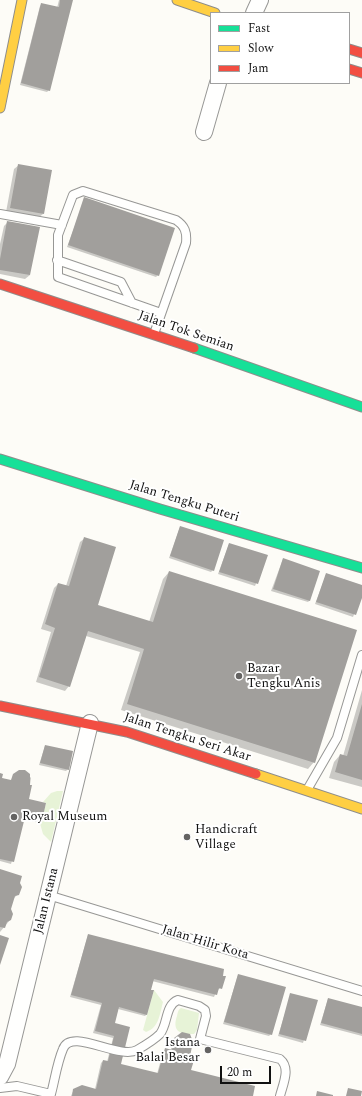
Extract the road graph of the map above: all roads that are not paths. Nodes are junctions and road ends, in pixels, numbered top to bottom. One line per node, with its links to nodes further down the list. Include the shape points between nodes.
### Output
1 (22, 0): 11 (street)
2 (177, 0): 4 (street)
3 (260, 0): 5 (street)
4 (212, 12)
5 (254, 12)
6 (350, 49): 7 (street)
7 (362, 53)
8 (350, 68): 9 (street)
9 (362, 73)
10 (218, 84): 12 (street)
11 (0, 108)
12 (204, 132)
13 (0, 214): 14 (lane)
14 (62, 225): 15 (lane, via 58,235); 18 (lane, via 73,195 79,191 182,224 187,236 186,243)
15 (57, 260): 17 (lane, via 121,282); 17 (lane, via 58,277)
16 (0, 284): 19 (street, Jalan Tok Semian)
17 (132, 303): 18 (lane)
18 (162, 313): 19 (lane)
19 (154, 334): 20 (street, Jalan Tok Semian)
20 (362, 408)
21 (0, 459): 22 (street, Jalan Tengku Puteri)
22 (362, 568)
23 (362, 655): 26 (lane, via 337,738)
24 (0, 706): 25 (street, Jalan Tengku Seri Akar)
25 (90, 723): 26 (street, Jalan Tengku Seri Akar, via 127,732); 28 (street, Jalan Istana)
26 (307, 791): 27 (street, Jalan Tengku Seri Akar)
27 (362, 809)
28 (48, 895): 29 (lane, Jalan Hilir Kota); 30 (street, Jalan Istana, via 7,1064)
29 (362, 991)
30 (0, 1077)
31 (0, 1088): 32 (lane, via 17,1086)
32 (51, 1095): 33 (lane, via 63,1048 68,1042 77,1041 124,1052 136,1051 160,1034 172,1004 178,1000 205,1010 206,1016 200,1039 280,1059 286,1069)
33 (280, 1096)

